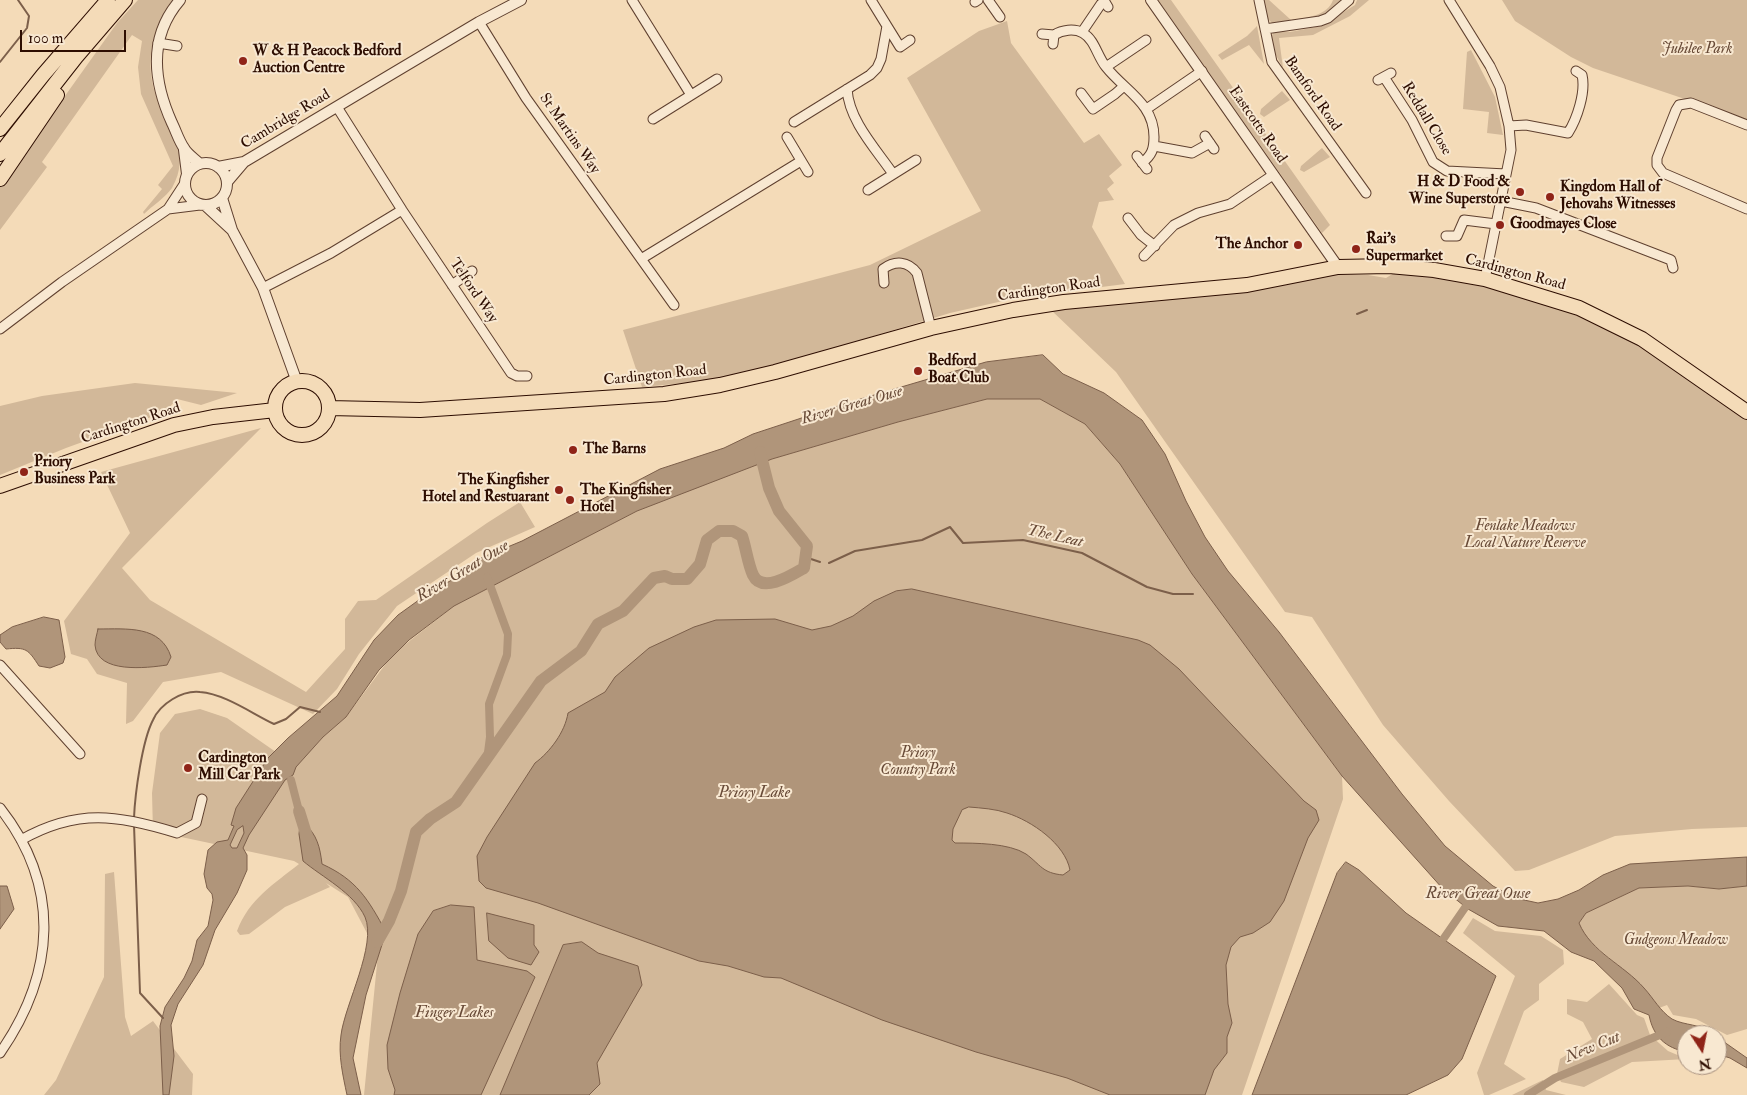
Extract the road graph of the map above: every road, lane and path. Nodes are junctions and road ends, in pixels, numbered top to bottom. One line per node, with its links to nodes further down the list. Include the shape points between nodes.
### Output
1 (108, 0): 27 (main road)
2 (124, 0): 23 (main road)
3 (180, 0): 21 (street, via 163,25)
4 (521, 0): 14 (street, Cambridge Road)
5 (632, 0): 33 (street)
6 (871, 0): 15 (street)
7 (988, 0): 13 (street)
8 (1151, 0): 25 (street, Eastcotts Road)
9 (1259, 0): 16 (street, Bamford Road)
10 (1349, 0): 16 (street, via 1328,18)
11 (1449, 0): 40 (street, via 1497,80)
12 (1108, 8): 17 (street, via 1105,2 1101,4)
13 (1000, 17)
14 (479, 22): 34 (street, Cambridge Road); 74 (street, St Martins Way, via 526,98)
15 (887, 26): 19 (street, via 900,47); 31 (street, via 877,68)
16 (1265, 29): 61 (street, Bamford Road, via 1272,62)
17 (1082, 32): 18 (street, via 1064,30 1053,39); 24 (street, via 1091,39)
18 (1042, 34)
19 (910, 40)
20 (1146, 40): 24 (street)
21 (158, 43): 22 (street); 45 (street, via 156,72 159,88)
22 (177, 46)
23 (76, 57): 46 (main road); 58 (main road, via 64,85)
24 (1106, 67): 30 (street)
25 (1202, 71): 35 (street); 56 (street, Eastcotts Road)
26 (1576, 71): 40 (street, via 1582,75 1584,83 1574,124 1568,133 1526,125)
27 (43, 75): 36 (main road); 41 (main road)
28 (1385, 77): 55 (street, Reddall Close, via 1412,120 1427,153 1440,168)
29 (717, 79): 33 (street)
30 (1124, 86): 32 (street, via 1093,109); 35 (street)
31 (847, 89): 38 (street); 54 (street, via 853,114)
32 (1081, 93)
33 (691, 95): 37 (street)
34 (337, 107): 49 (street, Cambridge Road); 67 (street, Telford Way)
35 (1148, 108): 44 (street)
36 (0, 114)
37 (653, 119)
38 (794, 122)
39 (1747, 125): 66 (street, via 1691,103 1680,105 1657,158 1660,170)
40 (1510, 126): 55 (street, via 1511,150)
41 (0, 129)
42 (787, 137): 48 (street)
43 (1210, 143): 44 (street, via 1192,154)
44 (1154, 146): 50 (street, via 1149,158)
45 (184, 150): 51 (street); 57 (street)
46 (0, 154)
47 (916, 160): 54 (street)
48 (801, 161): 53 (street); 74 (street)
49 (244, 162): 52 (street); 59 (street, Cambridge Road)
50 (1142, 163)
51 (200, 164): 52 (street); 57 (street, via 192,167)
52 (218, 167): 59 (street)
53 (808, 172)
54 (893, 174): 60 (street)
55 (1506, 174): 63 (street)
56 (1273, 175): 72 (street, via 1230,204 1174,225); 76 (street, Eastcotts Road)
57 (186, 178): 64 (street, via 189,197); 65 (street)
58 (0, 179)
59 (227, 182): 62 (street)
60 (868, 190)
61 (1366, 193)
62 (222, 198): 64 (street); 70 (street)
63 (1501, 201): 69 (street); 75 (street, via 1536,208)
64 (203, 205): 65 (street); 70 (street)
65 (168, 209): 84 (street)
66 (1747, 209)
67 (402, 210): 80 (street, Telford Way); 81 (street, via 331,253)
68 (1128, 218): 72 (street)
69 (1496, 224): 71 (street, via 1464,220 1457,236); 78 (street)
70 (232, 230): 81 (street)
71 (1446, 236)
72 (1155, 246): 73 (street)
73 (1144, 256)
74 (641, 259): 82 (street, St Martins Way)
75 (1674, 261)
76 (1338, 267): 78 (main road, Cardington Road, via 1401,266); 83 (main road, Cardington Road, via 1247,285 1039,306)
77 (472, 271): 80 (street)
78 (1485, 279): 89 (main road, Cardington Road, via 1556,300 1603,319 1642,340)
79 (884, 283): 83 (street, via 883,269 888,265 905,263 912,267 917,273)
80 (452, 284): 85 (street, Telford Way, via 511,372 516,376)
81 (263, 288): 86 (street)
82 (674, 305)
83 (931, 328): 87 (main road, Cardington Road, via 775,372 664,394 420,410)
84 (0, 329)
85 (527, 376)
86 (297, 382): 87 (main road, via 317,385 326,395); 88 (main road, via 281,392)
87 (329, 408): 88 (main road, via 326,420 318,430 306,435 284,428)
88 (275, 410): 90 (main road, Cardington Road, via 174,425)
89 (1747, 412)
90 (0, 486)
91 (0, 665): 92 (street)
92 (80, 754)
93 (202, 799): 95 (street, via 197,822 177,833 103,816 52,824)
94 (0, 808): 95 (street)
95 (21, 840): 96 (street, via 38,882 45,930 37,983 27,1009)
96 (0, 1053)

